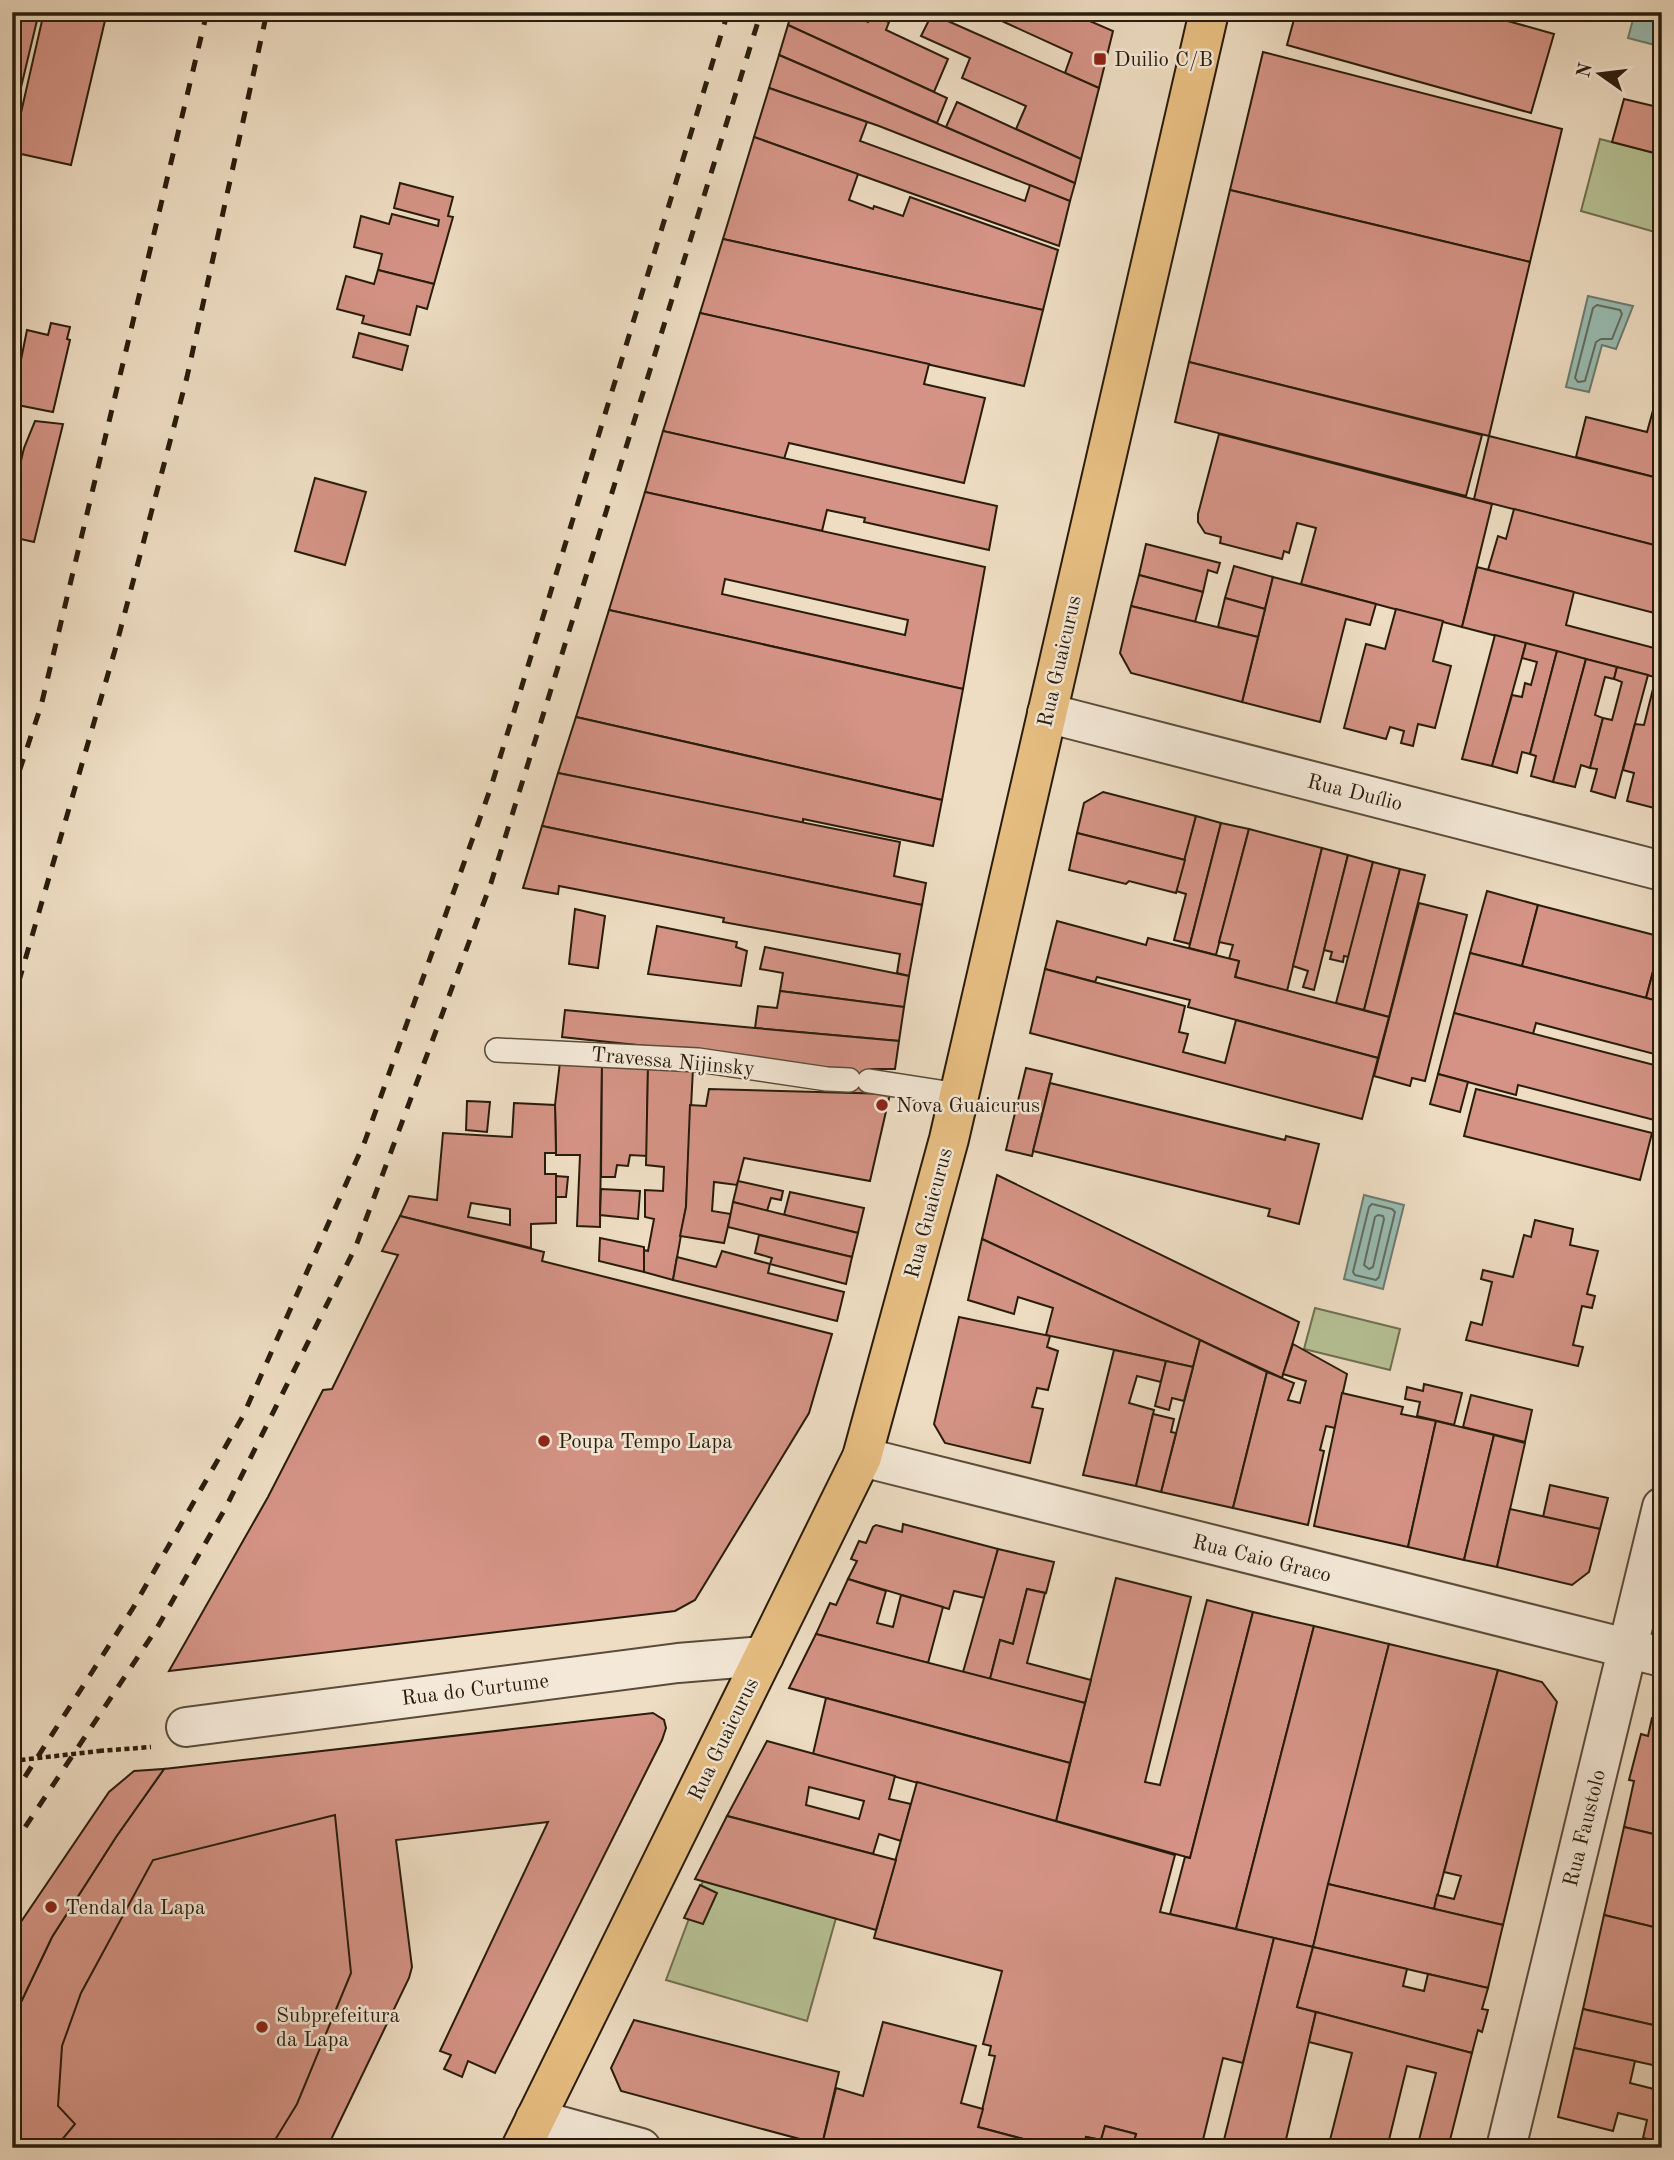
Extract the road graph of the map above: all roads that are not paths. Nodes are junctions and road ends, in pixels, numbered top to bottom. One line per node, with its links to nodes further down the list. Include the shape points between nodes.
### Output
1 (1209, 12): 2 (main road, Rua Guaicurus)
2 (1047, 713): 3 (street, Rua Duílio); 5 (main road, Rua Guaicurus)
3 (1662, 871)
4 (497, 1049): 5 (lane, Travessa Nijinsky, via 698,1060)
5 (959, 1095): 6 (main road, Rua Guaicurus)
6 (862, 1457): 8 (street, Rua Caio Graco); 9 (main road, Rua Guaicurus)
7 (1662, 1507): 8 (street, Rua Faustolo)
8 (1645, 1653): 13 (street, Rua Faustolo)
9 (764, 1656): 10 (street, Rua do Curtume, via 678,1663); 11 (main road, Rua Guaicurus)
10 (186, 1727)
11 (528, 2133): 12 (street)
12 (641, 2148)
13 (1506, 2148)

